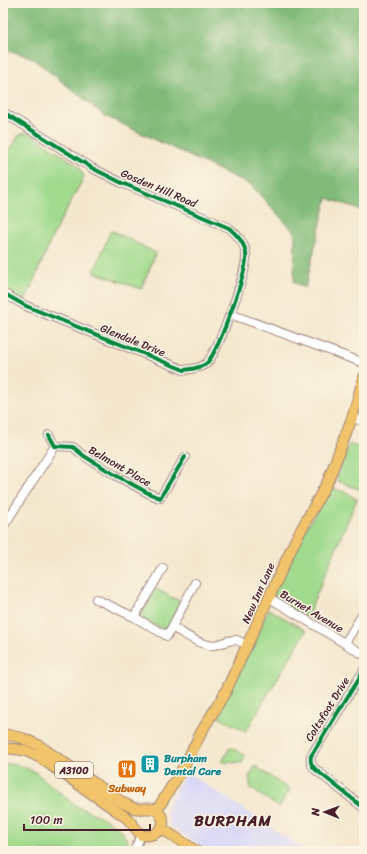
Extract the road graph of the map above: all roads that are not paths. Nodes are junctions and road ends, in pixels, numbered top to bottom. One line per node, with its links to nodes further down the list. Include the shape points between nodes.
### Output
1 (3, 112): 3 (street, Gosden Hill Road, via 92,168 231,229 241,239 246,254 244,271)
2 (3, 293): 3 (street, Glendale Drive, via 26,306 184,370 195,369 206,363)
3 (230, 314): 4 (street)
4 (364, 363)
5 (364, 377): 6 (main road, New Inn Lane)
6 (352, 418): 7 (street); 14 (main road, New Inn Lane, via 328,481)
7 (364, 421)
8 (49, 435): 9 (street)
9 (55, 446): 10 (street, Belmont Place, via 73,447 117,476 160,498); 11 (street)
10 (185, 457)
11 (3, 527)
12 (163, 568): 17 (street)
13 (195, 583): 18 (street)
14 (268, 597): 19 (street, Burnet Avenue); 20 (main road, New Inn Lane)
15 (96, 599): 17 (street)
16 (364, 612): 19 (street, Burnet Avenue)
17 (134, 617): 18 (street, via 167,636)
18 (172, 627): 20 (street, via 209,645 237,640)
19 (345, 643): 21 (street, Burnet Avenue)
20 (248, 645): 27 (main road, New Inn Lane, via 226,691)
21 (364, 655)
22 (364, 670): 25 (street, Coltsfoot Drive, via 311,756 310,762 316,770)
23 (4, 734): 26 (main road, A3100, via 38,745 122,802)
24 (3, 748): 29 (main road, A3100, via 24,750 39,757 117,811)
25 (364, 808)
26 (142, 809): 27 (main road); 29 (main road, via 134,820)
27 (156, 810): 28 (main road, via 162,819)
28 (161, 828): 29 (main road, via 152,836); 31 (main road)
29 (139, 832): 30 (street)
30 (134, 851)
31 (196, 851)

